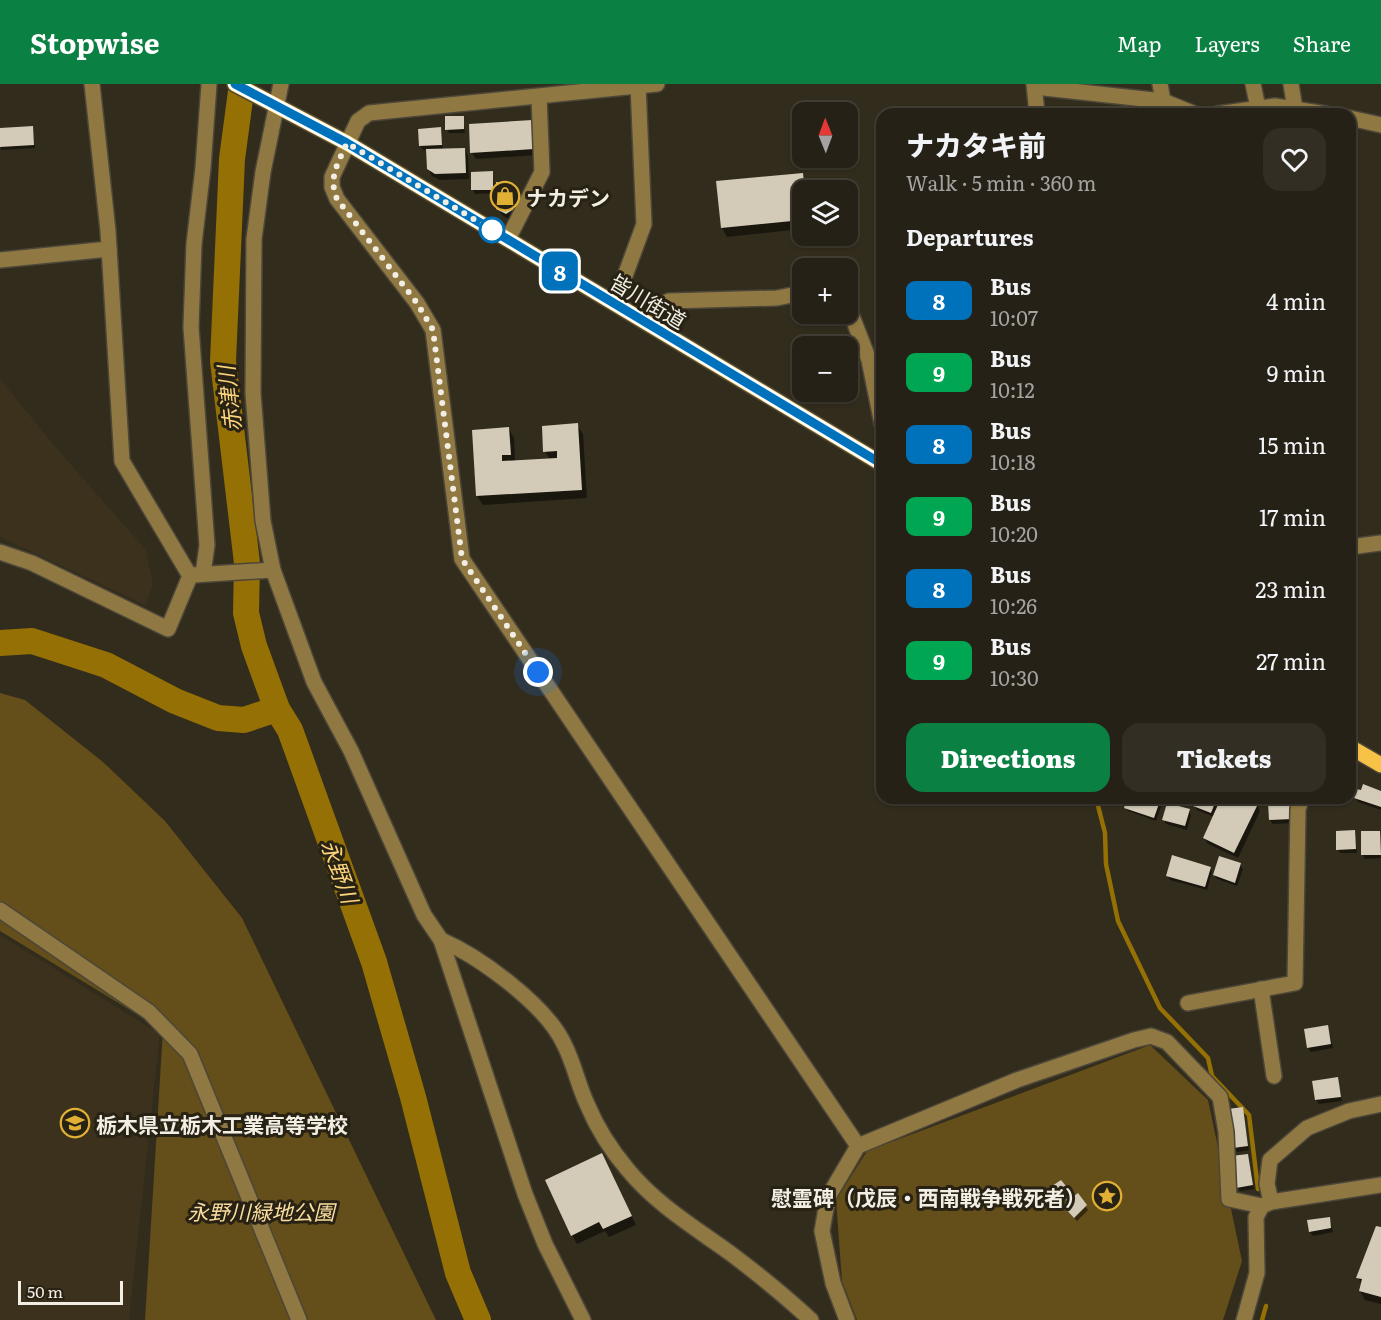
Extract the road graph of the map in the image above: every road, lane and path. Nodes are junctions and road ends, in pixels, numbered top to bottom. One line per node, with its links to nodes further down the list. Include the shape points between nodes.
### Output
1 (92, 84): 23 (street)
2 (209, 84): 35 (street, via 194,244 191,327 207,545)
3 (235, 84): 13 (main road, 皆川街道)
4 (281, 84): 13 (street)
5 (657, 84): 9 (street)
6 (1160, 84): 12 (street)
7 (1253, 84): 16 (street)
8 (1291, 84): 18 (street)
9 (638, 85): 11 (street); 26 (street, via 644,224)
10 (1035, 85): 12 (street); 14 (street)
11 (539, 97): 21 (street, via 369,113 358,121); 22 (street, via 542,172)
12 (1162, 101): 15 (street)
13 (274, 103): 21 (main road, 皆川街道); 34 (street, via 254,239 252,311 258,473)
14 (1037, 108)
15 (1180, 108)
16 (1258, 108): 17 (street)
17 (1288, 108)
18 (1295, 108)
19 (1356, 119): 20 (street)
20 (1381, 125)
21 (347, 143): 22 (main road, 皆川街道); 45 (street, via 332,177 337,199 417,303 433,330 462,559)
22 (508, 239): 26 (main road, 皆川街道)
23 (109, 249): 24 (street); 35 (street, via 123,461)
24 (0, 260)
25 (792, 295): 27 (street, via 669,301)
26 (615, 303): 27 (main road, 皆川街道)
27 (638, 317): 30 (main road, 皆川街道)
28 (855, 324): 29 (street)
29 (876, 397)
30 (876, 460)
31 (1381, 543): 32 (street)
32 (1356, 546)
33 (0, 552): 35 (street, via 32,563 168,629)
34 (269, 570): 35 (street); 40 (street, via 314,682 351,751 424,915)
35 (197, 575)
36 (1356, 750): 37 (main road)
37 (1381, 765)
38 (1300, 804): 41 (street, via 1295,983)
39 (0, 910): 48 (street, via 149,1012 190,1054)
40 (441, 940): 49 (street, via 525,1194); 50 (street, via 459,948 505,982 552,1023 600,1132 628,1171 667,1210 730,1253)
41 (1261, 990): 42 (street); 43 (street)
42 (1188, 1003)
43 (1274, 1076)
44 (1381, 1104): 47 (street, via 1349,1111 1307,1128 1270,1160)
45 (858, 1146): 47 (street, via 1017,1080 1151,1036 1167,1042 1220,1097 1229,1199); 51 (street, via 828,1197 822,1231 827,1262)
46 (1381, 1185): 47 (street)
47 (1266, 1204): 52 (street, via 1256,1217 1257,1273)
48 (299, 1320)
49 (583, 1320)
50 (811, 1320)
51 (847, 1320)
52 (1244, 1320)

